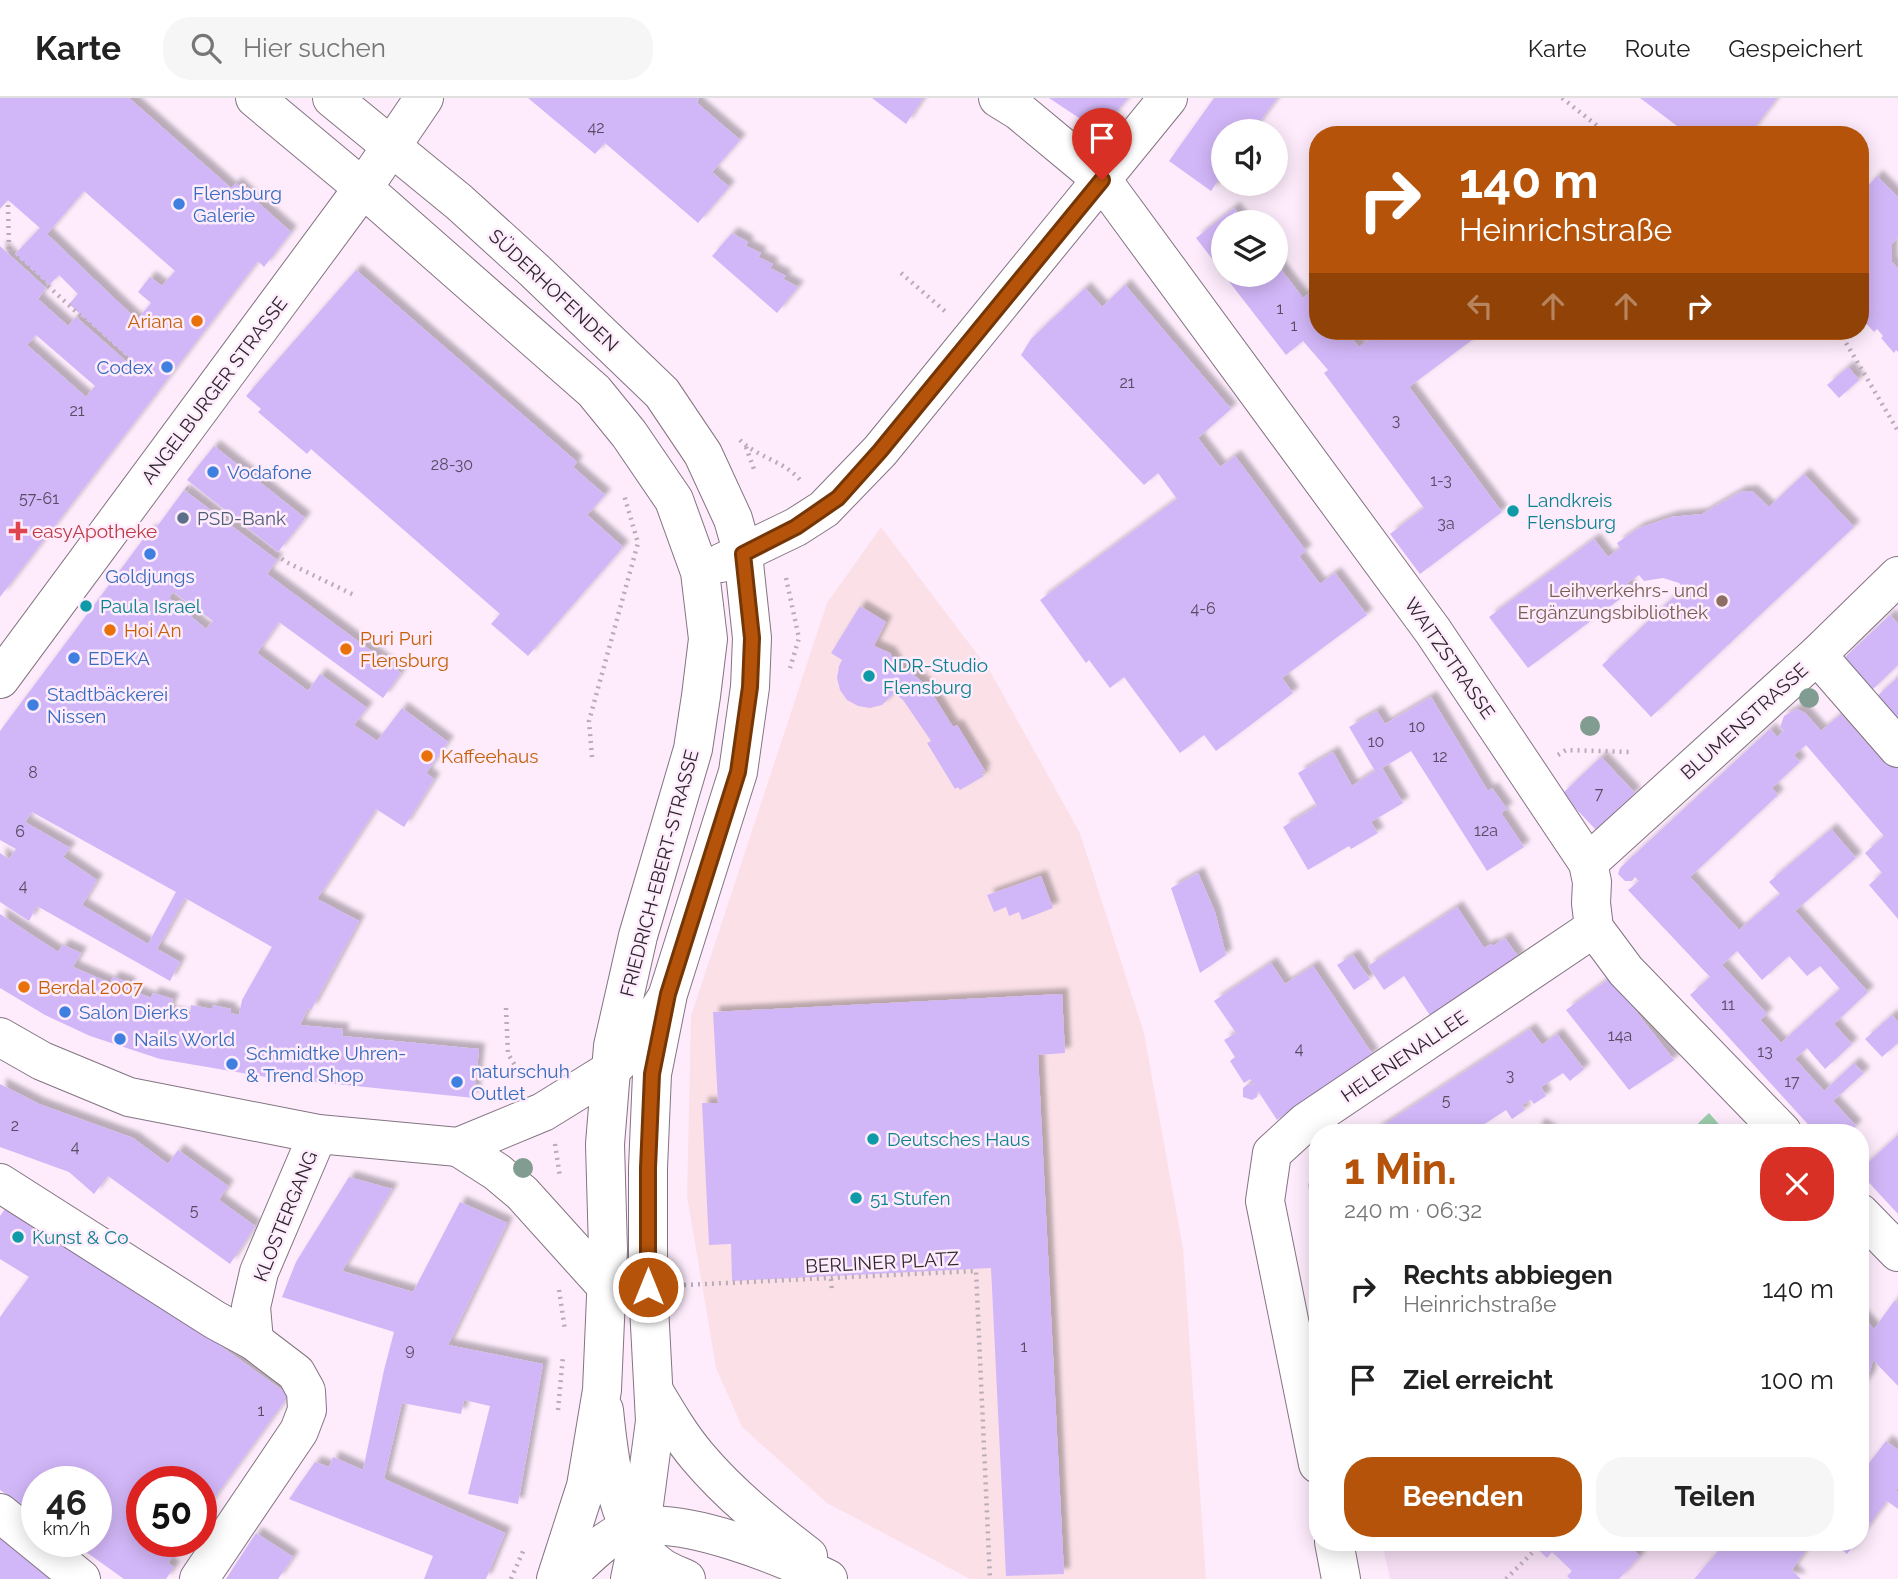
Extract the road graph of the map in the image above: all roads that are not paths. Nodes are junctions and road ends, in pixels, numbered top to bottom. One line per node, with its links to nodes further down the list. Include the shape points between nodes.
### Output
1 (256, 98): 8 (street)
2 (332, 98): 6 (street, SÜDERHOFENDEN)
3 (424, 98): 6 (street, ANGELBURGER STRASSE)
4 (998, 98): 7 (street, WAITZSTRASSE)
5 (1168, 98): 7 (street)
6 (393, 146): 8 (street, ANGELBURGER STRASSE); 9 (street, SÜDERHOFENDEN, via 535,271 662,393 703,454)
7 (1102, 180): 9 (street, via 838,498 796,527); 15 (street, WAITZSTRASSE, via 1433,631)
8 (363, 188): 10 (street, FRIEDRICH-EBERT-STRASSE, via 594,391 674,500); 13 (street, ANGELBURGER STRASSE)
9 (738, 537): 10 (street); 17 (street, via 752,638 738,772)
10 (700, 572): 19 (street, FRIEDRICH-EBERT-STRASSE, via 708,639 693,749 638,936)
11 (1898, 576): 12 (street, BLUMENSTRASSE)
12 (1817, 655): 14 (street); 15 (street, BLUMENSTRASSE)
13 (0, 679)
14 (1898, 748)
15 (1588, 863): 16 (street, WAITZSTRASSE)
16 (1594, 928): 20 (street, via 1626,971); 28 (street, HELENENALLEE, via 1306,1122 1272,1153 1265,1201)
17 (668, 994): 19 (street, via 637,1044); 27 (street, via 652,1074 648,1168 648,1287)
18 (0, 1037): 21 (street, via 43,1061 129,1097)
19 (611, 1070): 22 (street, via 543,1112); 24 (street, FRIEDRICH-EBERT-STRASSE, via 605,1144)
20 (1774, 1124)
21 (318, 1134): 22 (street); 25 (street, KLOSTERGANG, via 260,1272 251,1307)
22 (458, 1147): 24 (street, via 497,1172)
23 (0, 1183): 25 (street)
24 (606, 1286): 26 (street, FRIEDRICH-EBERT-STRASSE)
25 (254, 1341): 33 (street, via 296,1373 306,1391 307,1410 299,1431)
26 (602, 1390): 30 (street, via 610,1468); 34 (street, FRIEDRICH-EBERT-STRASSE, via 586,1486)
27 (655, 1393): 30 (street, via 653,1441); 39 (street, via 684,1439 718,1479 763,1522)
28 (1309, 1419)
29 (0, 1513): 32 (street)
30 (637, 1532): 35 (street, via 601,1545); 36 (street); 37 (street, via 661,1567); 38 (street, via 666,1527 706,1533 792,1561)
31 (1336, 1551): 40 (street)
32 (81, 1579)
33 (199, 1579)
34 (556, 1579)
35 (564, 1579)
36 (629, 1579)
37 (685, 1579)
38 (828, 1579)
39 (837, 1579)
40 (1341, 1579)

